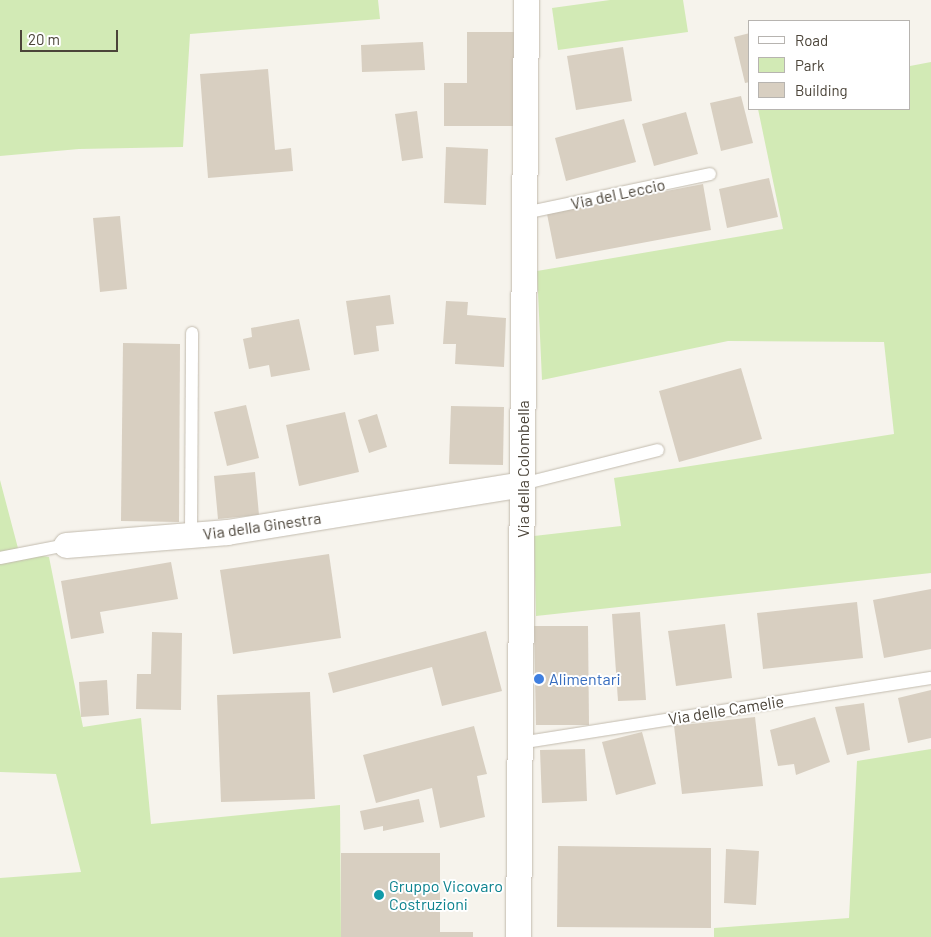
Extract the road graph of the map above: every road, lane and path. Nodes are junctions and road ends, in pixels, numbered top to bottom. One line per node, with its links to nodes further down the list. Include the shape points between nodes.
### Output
1 (526, 0): 3 (street, Via della Colombella)
2 (710, 174): 3 (lane, Via del Leccio)
3 (525, 213): 6 (street, Via della Colombella)
4 (192, 333): 7 (lane)
5 (658, 450): 6 (lane)
6 (522, 484): 7 (street, Via della Ginestra); 11 (street, Via della Colombella)
7 (191, 536): 8 (street, Via della Ginestra)
8 (66, 545): 9 (lane, Via della Ginestra)
9 (0, 558)
10 (931, 678): 11 (lane, Via delle Camelie)
11 (520, 743): 12 (street, Via della Colombella)
12 (518, 937)

